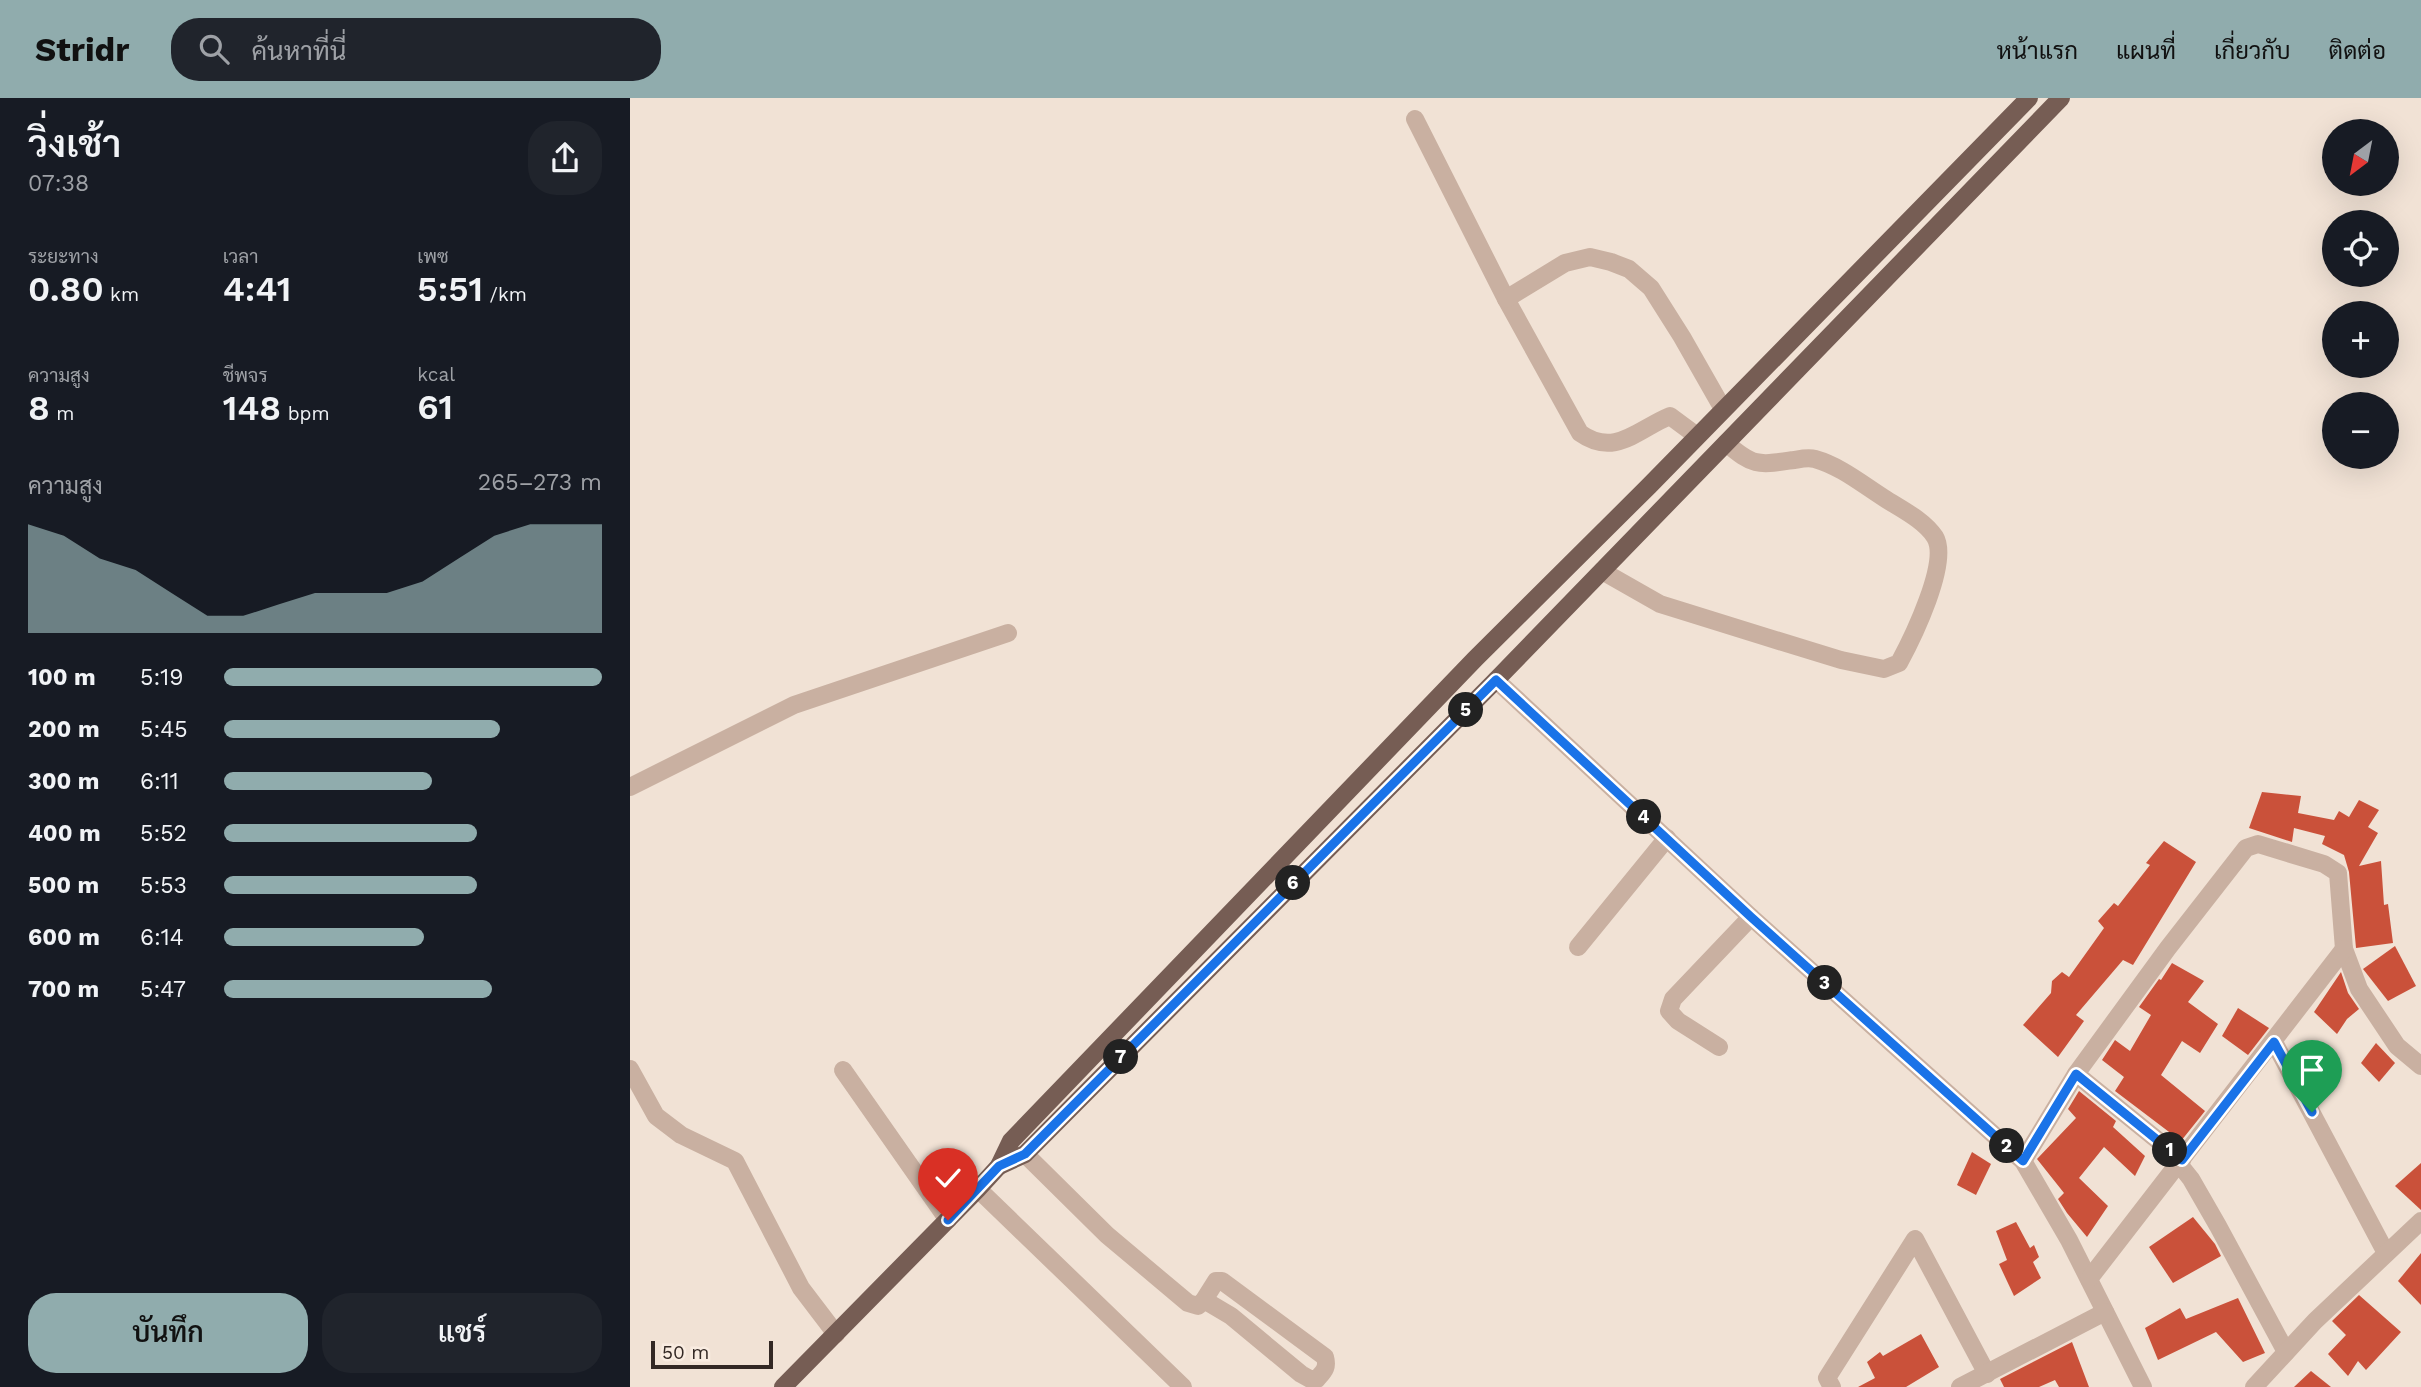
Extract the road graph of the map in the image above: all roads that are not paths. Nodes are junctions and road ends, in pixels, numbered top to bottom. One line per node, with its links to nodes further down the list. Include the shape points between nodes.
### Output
1 (2029, 98): 5 (main road)
2 (2061, 98): 7 (main road)
3 (1415, 119): 4 (street)
4 (1506, 299): 5 (street, via 1565,264 1590,257 1629,269 1651,288); 6 (street, via 1580,433 1597,443 1626,440 1670,416)
5 (1723, 410): 6 (main road)
6 (1697, 436): 25 (main road, via 1218,925 1011,1142)
7 (1726, 443): 8 (main road); 8 (street, via 1746,460 1763,465 1812,458 1833,467 1920,522 1936,538 1936,575 1899,663 1884,669 1873,667 1753,633 1660,604)
8 (1602, 571): 10 (main road)
9 (1008, 633): 11 (street, via 794,705)
10 (1496, 680): 12 (street); 22 (main road)
11 (630, 787)
12 (1667, 838): 13 (street); 14 (street)
13 (1751, 917): 17 (street, via 1673,999 1670,1011); 23 (street)
14 (1578, 947)
15 (2344, 949): 16 (street); 18 (street, via 2359,989 2397,1046); 21 (street, via 2338,873 2324,864 2258,844 2246,848)
16 (2274, 1042): 24 (street); 29 (street)
17 (1719, 1047)
18 (2421, 1066)
19 (630, 1069): 33 (street, via 656,1116 681,1135 735,1161 801,1288)
20 (843, 1070): 27 (street)
21 (2076, 1074): 23 (street); 24 (street)
22 (1025, 1154): 25 (main road); 31 (street, via 1171,1290 1194,1306)
23 (2023, 1161): 30 (street)
24 (2180, 1162): 30 (street); 34 (street)
25 (999, 1166): 26 (main road)
26 (978, 1189): 27 (main road); 37 (street)
27 (948, 1220): 33 (main road)
28 (2421, 1221): 29 (street)
29 (2386, 1253): 34 (street)
30 (2088, 1279): 32 (street)
31 (1204, 1300): 31 (street, via 1216,1281 1222,1281 1325,1357 1324,1371 1317,1379 1301,1374 1231,1316)
32 (2105, 1312): 35 (street); 40 (street)
33 (836, 1334): 36 (main road)
34 (2286, 1352): 41 (street)
35 (1987, 1374): 38 (street, via 1914,1239 1827,1378); 39 (street)
36 (783, 1387)
37 (1183, 1387)
38 (1832, 1387)
39 (1960, 1387)
40 (2143, 1387)
41 (2254, 1387)

